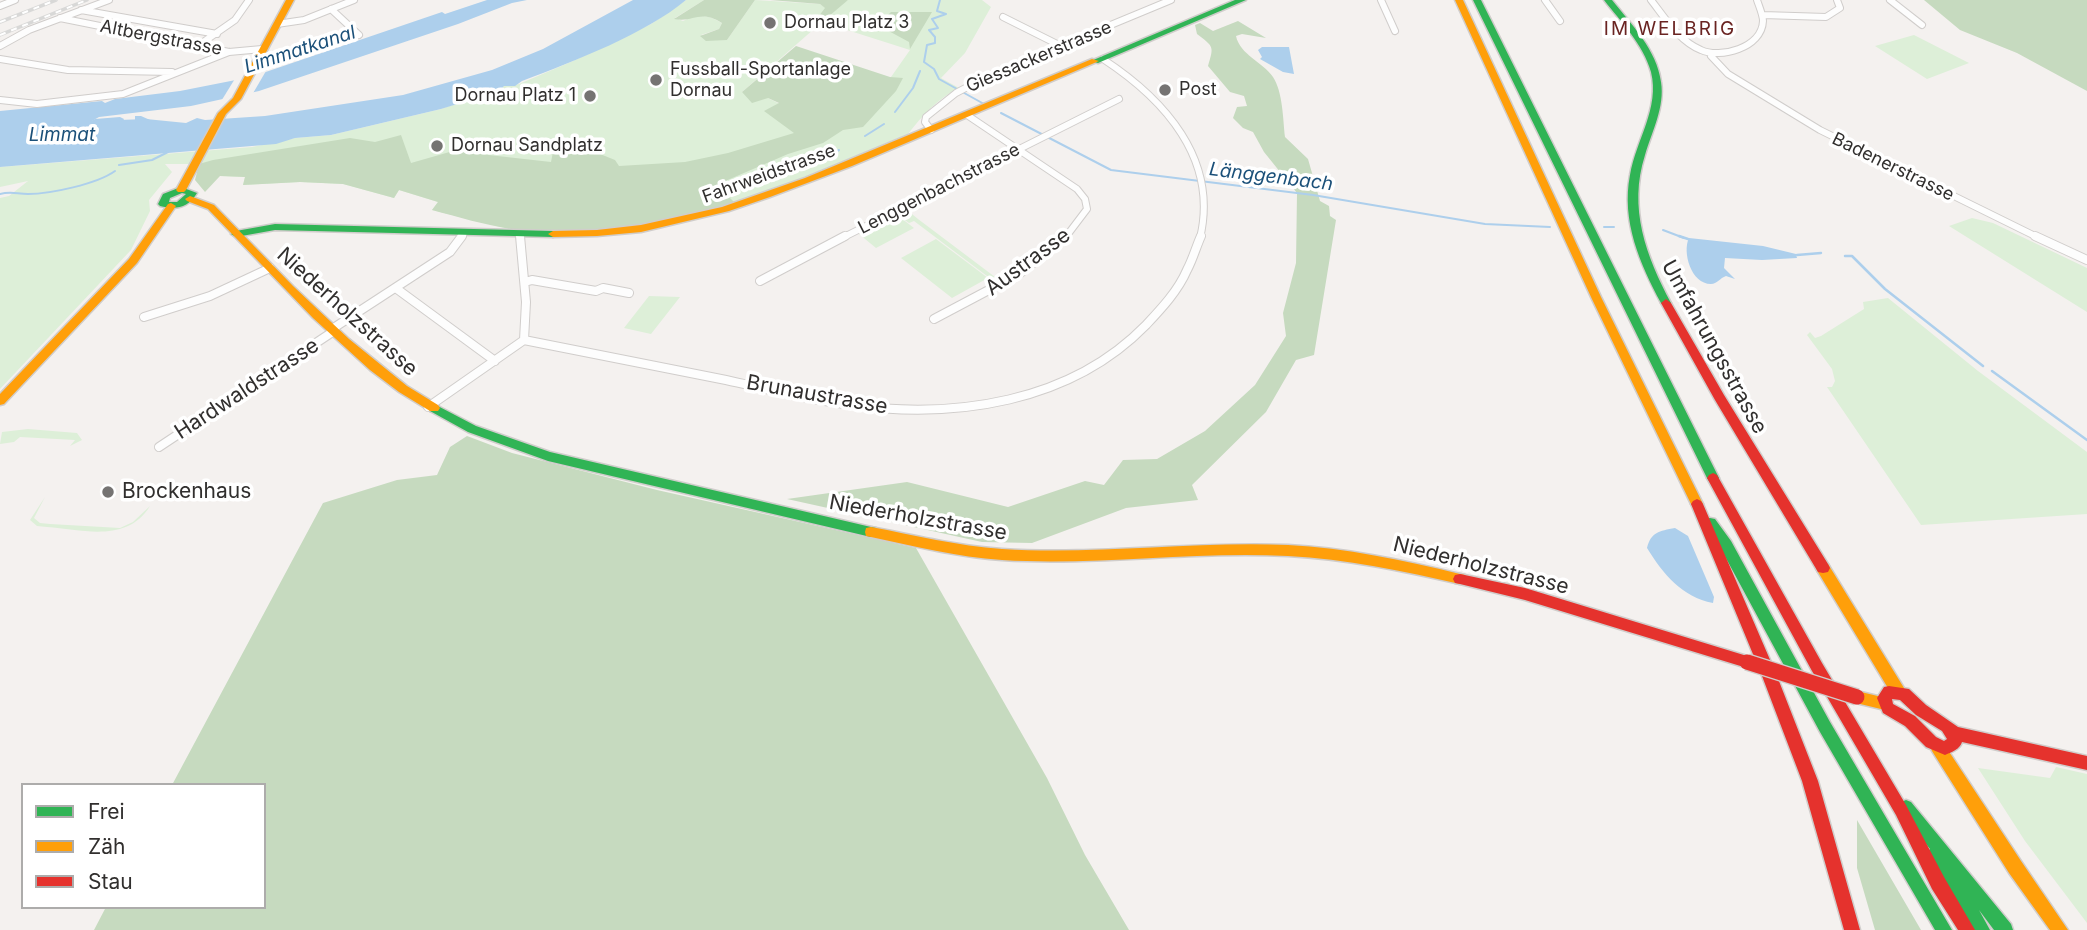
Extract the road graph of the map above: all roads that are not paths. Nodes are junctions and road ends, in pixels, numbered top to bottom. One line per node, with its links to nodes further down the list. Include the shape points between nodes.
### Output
1 (109, 0): 19 (street)
2 (248, 0): 27 (street)
3 (290, 0): 24 (main road)
4 (354, 0): 18 (street)
5 (1171, 0): 31 (street, Giessackerstrasse)
6 (1242, 0): 36 (main road, Fahrweidstrasse)
7 (1381, 0): 26 (street)
8 (1460, 0): 64 (main road)
9 (1477, 0): 70 (main road, via 1692,437 1776,595)
10 (1545, 0): 23 (street)
11 (1608, 0): 65 (main road, Umfahrungsstrasse, via 1647,50 1657,82 1655,112 1631,194 1633,225 1649,273 1712,386)
12 (1651, 0): 34 (street, Badenerstrasse, via 1698,50)
13 (1757, 0): 20 (street)
14 (1837, 0): 20 (street, via 1840,9 1826,17)
15 (1890, 0): 25 (street)
16 (11, 1): 17 (street)
17 (0, 6)
18 (331, 9): 24 (street, via 301,21); 28 (street)
19 (81, 10): 22 (street); 27 (street)
20 (1763, 15): 34 (street, via 1762,27 1751,41)
21 (1003, 17): 31 (street)
22 (60, 18): 29 (street); 30 (street, Altbergstrasse)
23 (1560, 21)
24 (277, 24): 32 (main road)
25 (1922, 25)
26 (1395, 32)
27 (217, 34): 30 (street)
28 (359, 36)
29 (1, 45)
30 (199, 45): 33 (street, Altbergstrasse)
31 (1060, 47): 41 (street, Giessackerstrasse, via 959,90 926,117)
32 (262, 49): 33 (street, Altbergstrasse); 43 (main road, via 237,99 225,110 195,160)
33 (229, 52): 37 (street)
34 (1711, 56): 47 (street, Badenerstrasse, via 1742,85 1818,130)
35 (0, 59): 37 (street, via 68,70)
36 (1103, 59): 40 (main road, Fahrweidstrasse); 58 (street, Brunaustrasse, via 1173,118 1194,155 1205,215 1186,275 1160,312 1112,354 1062,382 951,409 883,409)
37 (176, 73): 39 (street, via 123,94 37,104)
38 (1119, 99): 42 (street, Lenggenbachstrasse)
39 (0, 100)
40 (967, 115): 41 (main road, Fahrweidstrasse); 42 (street, Austrasse)
41 (931, 130): 46 (main road, Fahrweidstrasse, via 784,191 707,215 610,233)
42 (1018, 149): 50 (street, Lenggenbachstrasse); 55 (street, Austrasse, via 1077,189 1087,205 1085,214 1056,246 1008,281)
43 (186, 194): 45 (main road, Niederholzstrasse, via 211,207); 49 (main road, via 171,206)
44 (464, 233): 45 (main road, Fahrweidstrasse, via 275,227); 46 (main road, Fahrweidstrasse); 52 (street, Hardwaldstrasse, via 450,252)
45 (236, 234): 48 (main road, Niederholzstrasse)
46 (520, 236): 51 (street)
47 (2087, 260)
48 (270, 268): 54 (street, via 210,296); 57 (main road, Niederholzstrasse)
49 (124, 273): 60 (main road); 62 (main road, via 64,348)
50 (760, 281)
51 (525, 282): 53 (street); 58 (street)
52 (397, 289): 56 (street); 57 (street, Hardwaldstrasse)
53 (629, 293)
54 (144, 317)
55 (934, 319)
56 (447, 326): 59 (street)
57 (333, 330): 61 (main road, Niederholzstrasse, via 383,376); 63 (street, Hardwaldstrasse)
58 (524, 340): 59 (street)
59 (495, 361): 61 (street)
60 (0, 401)
61 (428, 407): 66 (main road, Niederholzstrasse, bridge, via 484,434 548,456 921,542 1015,555 1222,550 1360,558 1497,586)
62 (0, 414)
63 (159, 447)
64 (1698, 507): 72 (main road, via 1790,724); 73 (main road, via 1726,545 1842,757)
65 (1899, 692): 66 (main road, via 1885,695); 67 (main road)
66 (1885, 704): 68 (main road)
67 (1954, 733): 68 (main road, via 1955,743); 69 (main road)
68 (1937, 746): 77 (main road)
69 (2087, 763)
70 (1882, 778): 71 (main road); 76 (main road)
71 (1901, 810): 74 (main road); 75 (main road)
72 (1852, 930)
73 (1944, 930)
74 (1967, 930)
75 (1982, 930)
76 (2005, 930)
77 (2060, 930)

